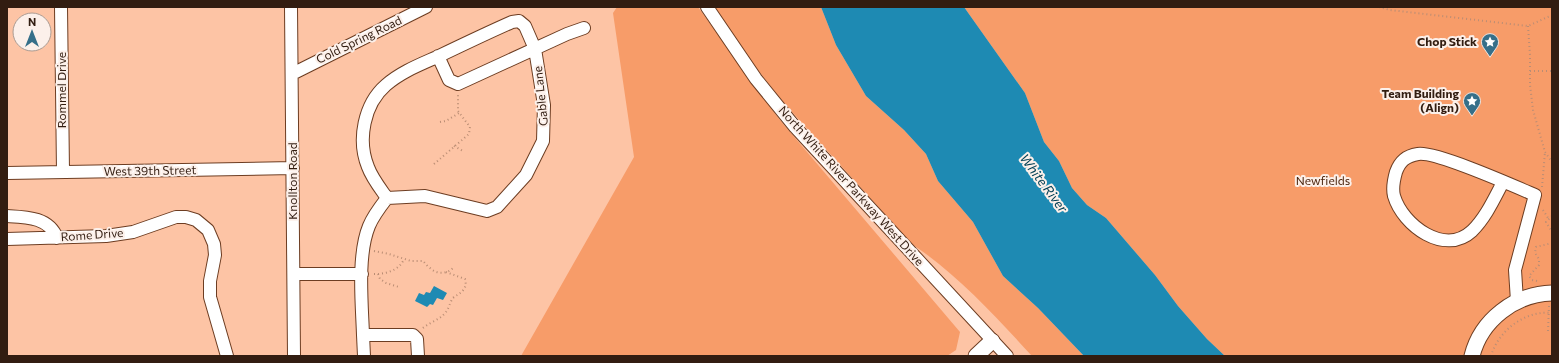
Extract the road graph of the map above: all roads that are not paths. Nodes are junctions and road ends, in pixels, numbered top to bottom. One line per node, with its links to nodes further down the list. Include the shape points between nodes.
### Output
1 (61, 7): 10 (street, Rommel Drive)
2 (291, 7): 8 (street, Knollton Road)
3 (426, 7): 8 (street, Cold Spring Road)
4 (707, 7): 22 (street, North White River Parkway West Drive, via 756,79 796,127)
5 (584, 28): 6 (street, Gable Lane)
6 (535, 49): 7 (street, Gable Lane, via 458,84 449,80); 7 (street, Gable Lane, via 523,24 515,21); 13 (street, Gable Lane, via 544,105 543,141 526,175 498,207 492,211 483,211 431,197)
7 (438, 56): 13 (street, Gable Lane, via 403,72 387,84 367,114 363,131 364,154 373,177)
8 (292, 74): 9 (street, Knollton Road)
9 (293, 168): 10 (street, West 39th Street); 17 (street, Knollton Road)
10 (63, 172): 11 (street, West 39th Street)
11 (7, 173)
12 (1504, 182): 12 (street, via 1435,156 1419,154 1400,162 1393,181 1394,195 1407,218 1421,231 1442,241 1460,238 1472,231 1488,211); 20 (street, via 1535,195 1515,270)
13 (387, 198): 18 (street, via 368,227 363,249)
14 (7, 216): 15 (street, via 34,218 47,223)
15 (57, 238): 16 (street, Rome Drive); 23 (street, Rome Drive, via 96,237 133,232 176,217 201,222 214,244 210,297)
16 (7, 239)
17 (294, 274): 18 (street); 24 (street, Knollton Road)
18 (362, 274): 21 (street)
19 (1551, 293): 20 (main road, via 1529,296)
20 (1517, 301): 29 (main road, via 1501,311 1487,326 1478,339)
21 (363, 335): 25 (street); 26 (street, via 414,336 418,340)
22 (992, 340): 27 (main road); 28 (street, North White River Parkway West Drive)
23 (228, 356)
24 (294, 356)
25 (364, 356)
26 (418, 356)
27 (976, 356)
28 (1007, 356)
29 (1472, 356)

